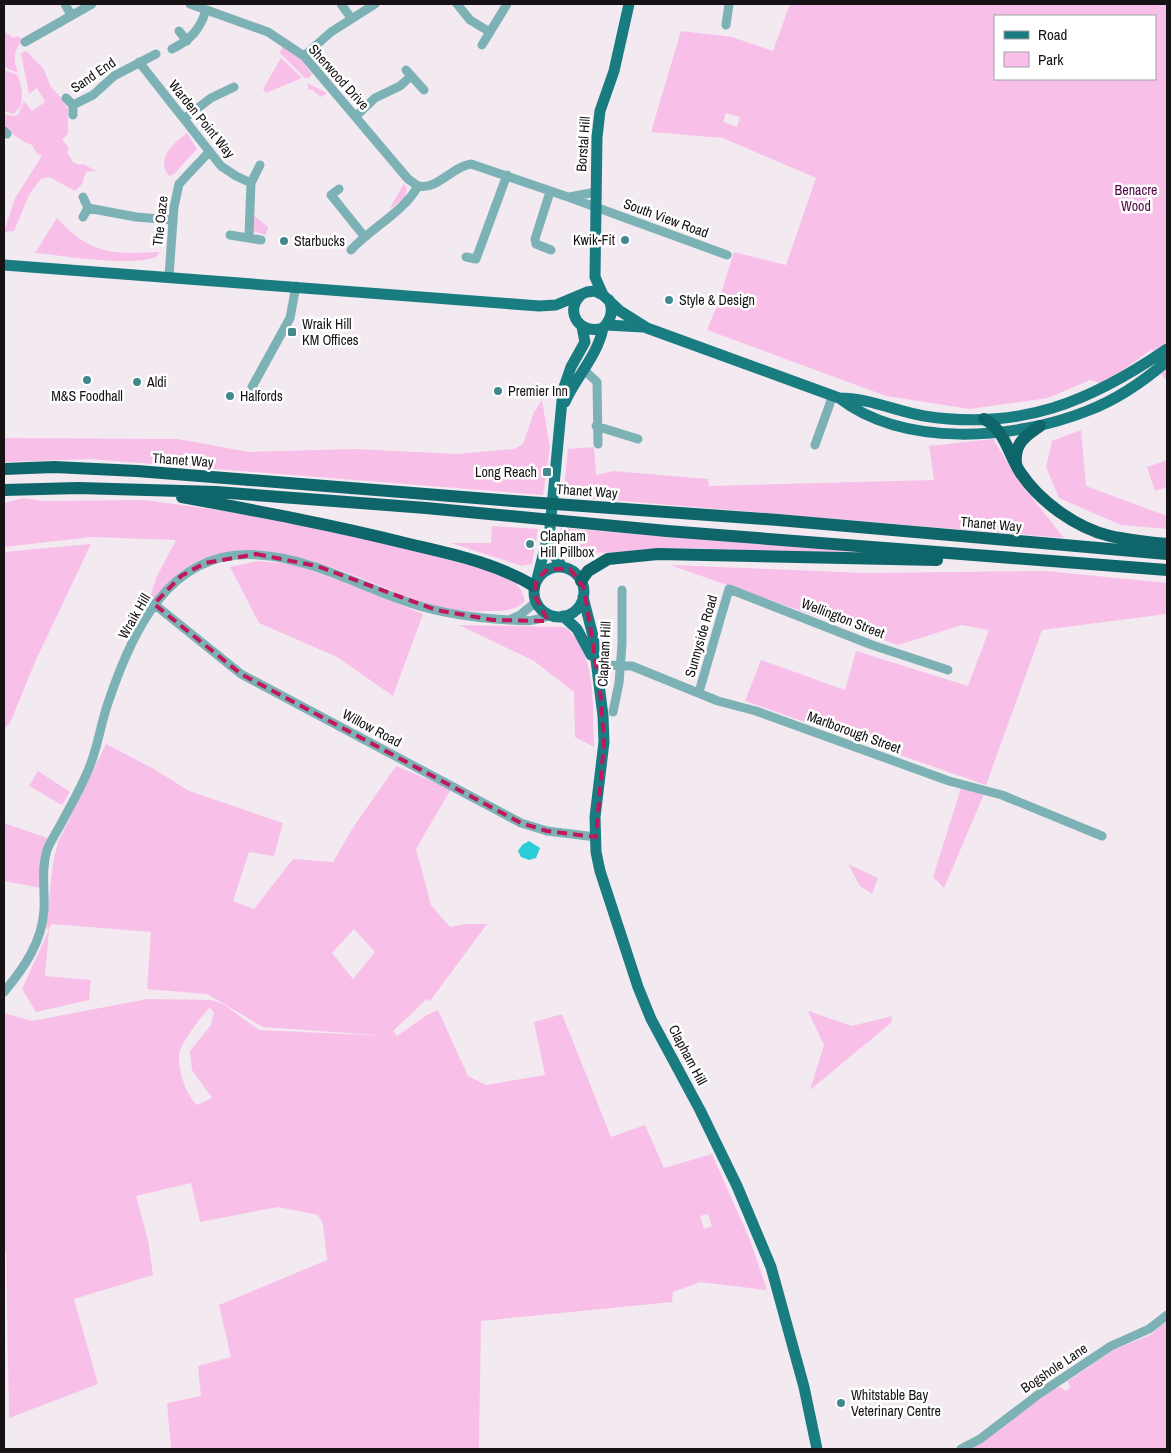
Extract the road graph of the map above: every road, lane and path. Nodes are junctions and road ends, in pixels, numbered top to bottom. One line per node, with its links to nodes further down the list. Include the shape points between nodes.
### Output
1 (65, 4): 11 (street)
2 (92, 4): 11 (street)
3 (190, 4): 10 (street, Sherwood Drive)
4 (341, 4): 12 (street)
5 (375, 4): 12 (street)
6 (457, 4): 15 (street, via 470,20)
7 (507, 4): 15 (street)
8 (629, 4): 35 (main road, Borstal Hill, via 614,72 600,111)
9 (729, 4): 13 (street)
10 (206, 10): 16 (street, via 200,26); 21 (street, Sherwood Drive, via 268,32)
11 (72, 15): 17 (street)
12 (351, 18): 21 (street)
13 (726, 25)
14 (179, 31): 16 (street)
15 (490, 32): 18 (street)
16 (187, 41): 19 (street)
17 (25, 42)
18 (482, 45)
19 (172, 50)
20 (156, 54): 22 (street, Sand End)
21 (304, 56): 26 (street, Sherwood Drive)
22 (139, 62): 25 (street, Sand End, via 114,76 84,100 70,101); 27 (street, Warden Point Way)
23 (234, 87): 27 (street, via 211,98)
24 (424, 90): 26 (street, via 409,73 396,89 376,98)
25 (74, 115)
26 (356, 116): 32 (street, Sherwood Drive, via 408,179)
27 (184, 118): 28 (street, Warden Point Way)
28 (209, 152): 31 (street, Warden Point Way, via 229,172); 41 (street, The Oaze, via 179,184)
29 (260, 165): 31 (street)
30 (507, 175): 32 (street, South View Road, via 471,164 459,167 430,186); 34 (street, South View Road); 49 (street, via 476,259)
31 (251, 183): 43 (street)
32 (418, 186): 44 (street, via 410,199)
33 (339, 189): 44 (street, via 331,195)
34 (550, 192): 37 (street, South View Road); 47 (street, via 535,239 536,244)
35 (596, 192): 37 (street); 38 (main road, Borstal Hill)
36 (83, 197): 39 (street)
37 (568, 197): 38 (street, South View Road)
38 (595, 206): 48 (street, South View Road); 50 (main road, Borstal Hill)
39 (88, 208): 40 (street); 41 (street)
40 (83, 217)
41 (173, 220): 52 (street, The Oaze)
42 (230, 235): 43 (street)
43 (249, 236): 45 (street)
44 (364, 236): 46 (street)
45 (261, 240)
46 (351, 250)
47 (551, 250)
48 (727, 255)
49 (466, 257)
50 (595, 261): 53 (main road, Borstal Hill); 56 (main road, Borstal Hill, via 595,277)
51 (4, 265): 52 (main road)
52 (169, 276): 54 (main road)
53 (589, 278): 55 (main road, Borstal Hill); 57 (main road, via 579,292)
54 (296, 286): 58 (main road); 65 (street, via 290,318)
55 (582, 294): 56 (main road, via 595,292); 57 (main road); 59 (main road, via 574,304)
56 (606, 297): 60 (main road, via 611,316); 61 (main road, via 620,311)
57 (561, 303): 58 (main road)
58 (539, 306): 59 (main road, via 560,310)
59 (578, 324): 60 (main road, via 594,330); 67 (main road, via 585,342 566,376)
60 (604, 327): 61 (main road); 64 (main road, via 599,344)
61 (647, 328): 66 (main road)
62 (1167, 349): 68 (main road, via 1107,387 1071,403 1037,412)
63 (1167, 361): 70 (main road, via 1105,403)
64 (582, 369): 67 (main road); 69 (street, via 597,382)
65 (252, 387)
66 (836, 396): 68 (main road, via 926,416); 71 (main road, via 874,418 914,428 948,433); 74 (street)
67 (560, 413): 79 (main road)
68 (984, 419): 71 (highway)
69 (596, 426): 72 (street); 73 (street)
70 (1040, 426): 71 (main road); 75 (highway, via 1020,441)
71 (1000, 432): 75 (highway)
72 (638, 439)
73 (598, 444)
74 (815, 445)
75 (1016, 465): 80 (highway, via 1036,492 1055,509 1078,522 1108,536)
76 (4, 470): 81 (highway, Thanet Way, via 54,467 137,471 778,520)
77 (133, 489): 78 (highway); 82 (highway, via 426,508); 86 (highway, via 342,527 500,568)
78 (4, 490)
79 (550, 528): 83 (main road, via 553,553); 86 (main road)
80 (1167, 544)
81 (1167, 554)
82 (1030, 560): 84 (highway); 85 (highway, via 893,560 669,553 608,559 588,571)
83 (562, 567): 85 (main road, via 570,569); 86 (main road, via 548,569)
84 (1167, 570)
85 (581, 581): 89 (main road)
86 (535, 582): 90 (main road)
87 (729, 588): 97 (street, Wellington Street, via 872,645); 98 (street, Sunnyside Road)
88 (618, 595): 95 (street, Clapham Hill)
89 (583, 596): 93 (main road, via 576,610); 96 (main road, Clapham Hill, via 593,636)
90 (536, 602): 92 (main road); 94 (street)
91 (154, 604): 94 (street, Wraik Hill, via 170,585 199,566 227,556 256,554 317,566 396,598 436,610); 100 (street, Willow Road, via 241,674 521,823 547,832); 102 (street, Wraik Hill, via 121,669 91,762 47,850 41,933 30,957)
92 (550, 615): 93 (main road); 94 (street, Wraik Hill, via 531,622)
93 (562, 616): 96 (main road, Clapham Hill, via 584,639)
94 (509, 620)
95 (620, 665): 96 (street, Marlborough Street); 98 (street, Marlborough Street, via 632,666); 99 (street, Clapham Hill)
96 (596, 667): 100 (main road, Clapham Hill, via 604,742 595,817)
97 (948, 670)
98 (699, 692): 101 (street, Marlborough Street, via 949,782 1002,795)
99 (613, 712)
100 (596, 836): 104 (main road, Clapham Hill, via 600,871 638,988 700,1110 771,1268 804,1387)
101 (1102, 836)
102 (4, 992)
103 (1167, 1316): 105 (street, Bogshole Lane, via 1149,1329 1111,1346 1039,1394 980,1439)
104 (817, 1449)
105 (961, 1449)

